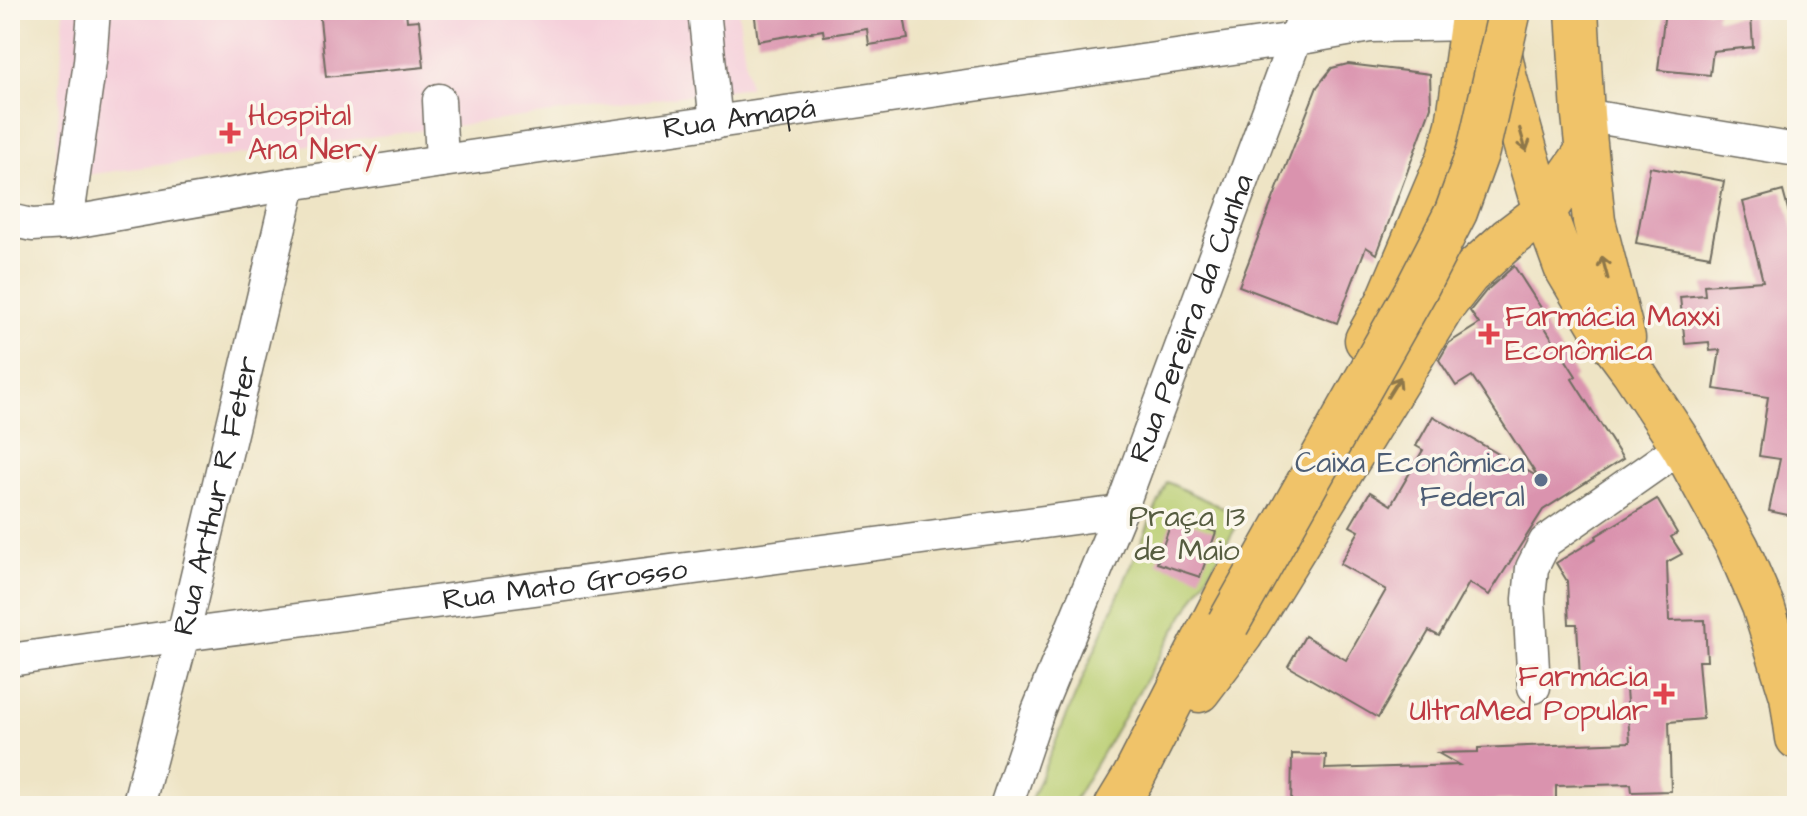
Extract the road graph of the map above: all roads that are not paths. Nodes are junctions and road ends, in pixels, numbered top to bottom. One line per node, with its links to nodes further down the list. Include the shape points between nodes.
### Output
1 (94, 10): 16 (street)
2 (704, 10): 8 (street)
3 (1510, 10): 27 (main road, bridge, via 1478,151 1456,212 1228,624)
4 (1577, 10): 9 (main road)
5 (1478, 15): 6 (street, Rua Amapá, via 1370,26); 11 (main road); 14 (main road, one-way to 14)
6 (1301, 25): 8 (street, Rua Amapá); 21 (street, Rua Pereira da Cunha)
7 (439, 100): 12 (street)
8 (716, 123): 12 (street, Rua Amapá)
9 (1585, 133): 10 (street); 14 (main road); 19 (main road, one-way to 9, via 1594,221)
10 (1797, 150)
11 (1448, 158): 17 (main road, via 1441,192 1445,214 1456,224); 27 (main road, via 1387,302)
12 (442, 161): 13 (street, Rua Amapá)
13 (290, 184): 16 (street, Rua Amapá); 22 (street, Rua Arthur R Feter)
14 (1545, 211): 17 (main road); 18 (main road)
15 (10, 220): 16 (street, Rua Amapá)
16 (67, 223)
17 (1508, 239): 18 (main road); 27 (main road, one-way to 17, via 1242,634 1443,307 1468,275)
18 (1565, 267): 19 (main road)
19 (1632, 370): 20 (main road)
20 (1682, 446): 24 (street, via 1545,542 1532,568 1529,599); 25 (main road, via 1738,548)
21 (1120, 512): 22 (street, Rua Mato Grosso); 29 (street, Rua Pereira da Cunha, via 1038,711)
22 (183, 635): 23 (street, Rua Mato Grosso); 28 (street, Rua Arthur R Feter)
23 (10, 660)
24 (1534, 687)
25 (1794, 696): 26 (main road)
26 (1797, 738)
27 (1125, 792)
28 (138, 806)
29 (1006, 806)

